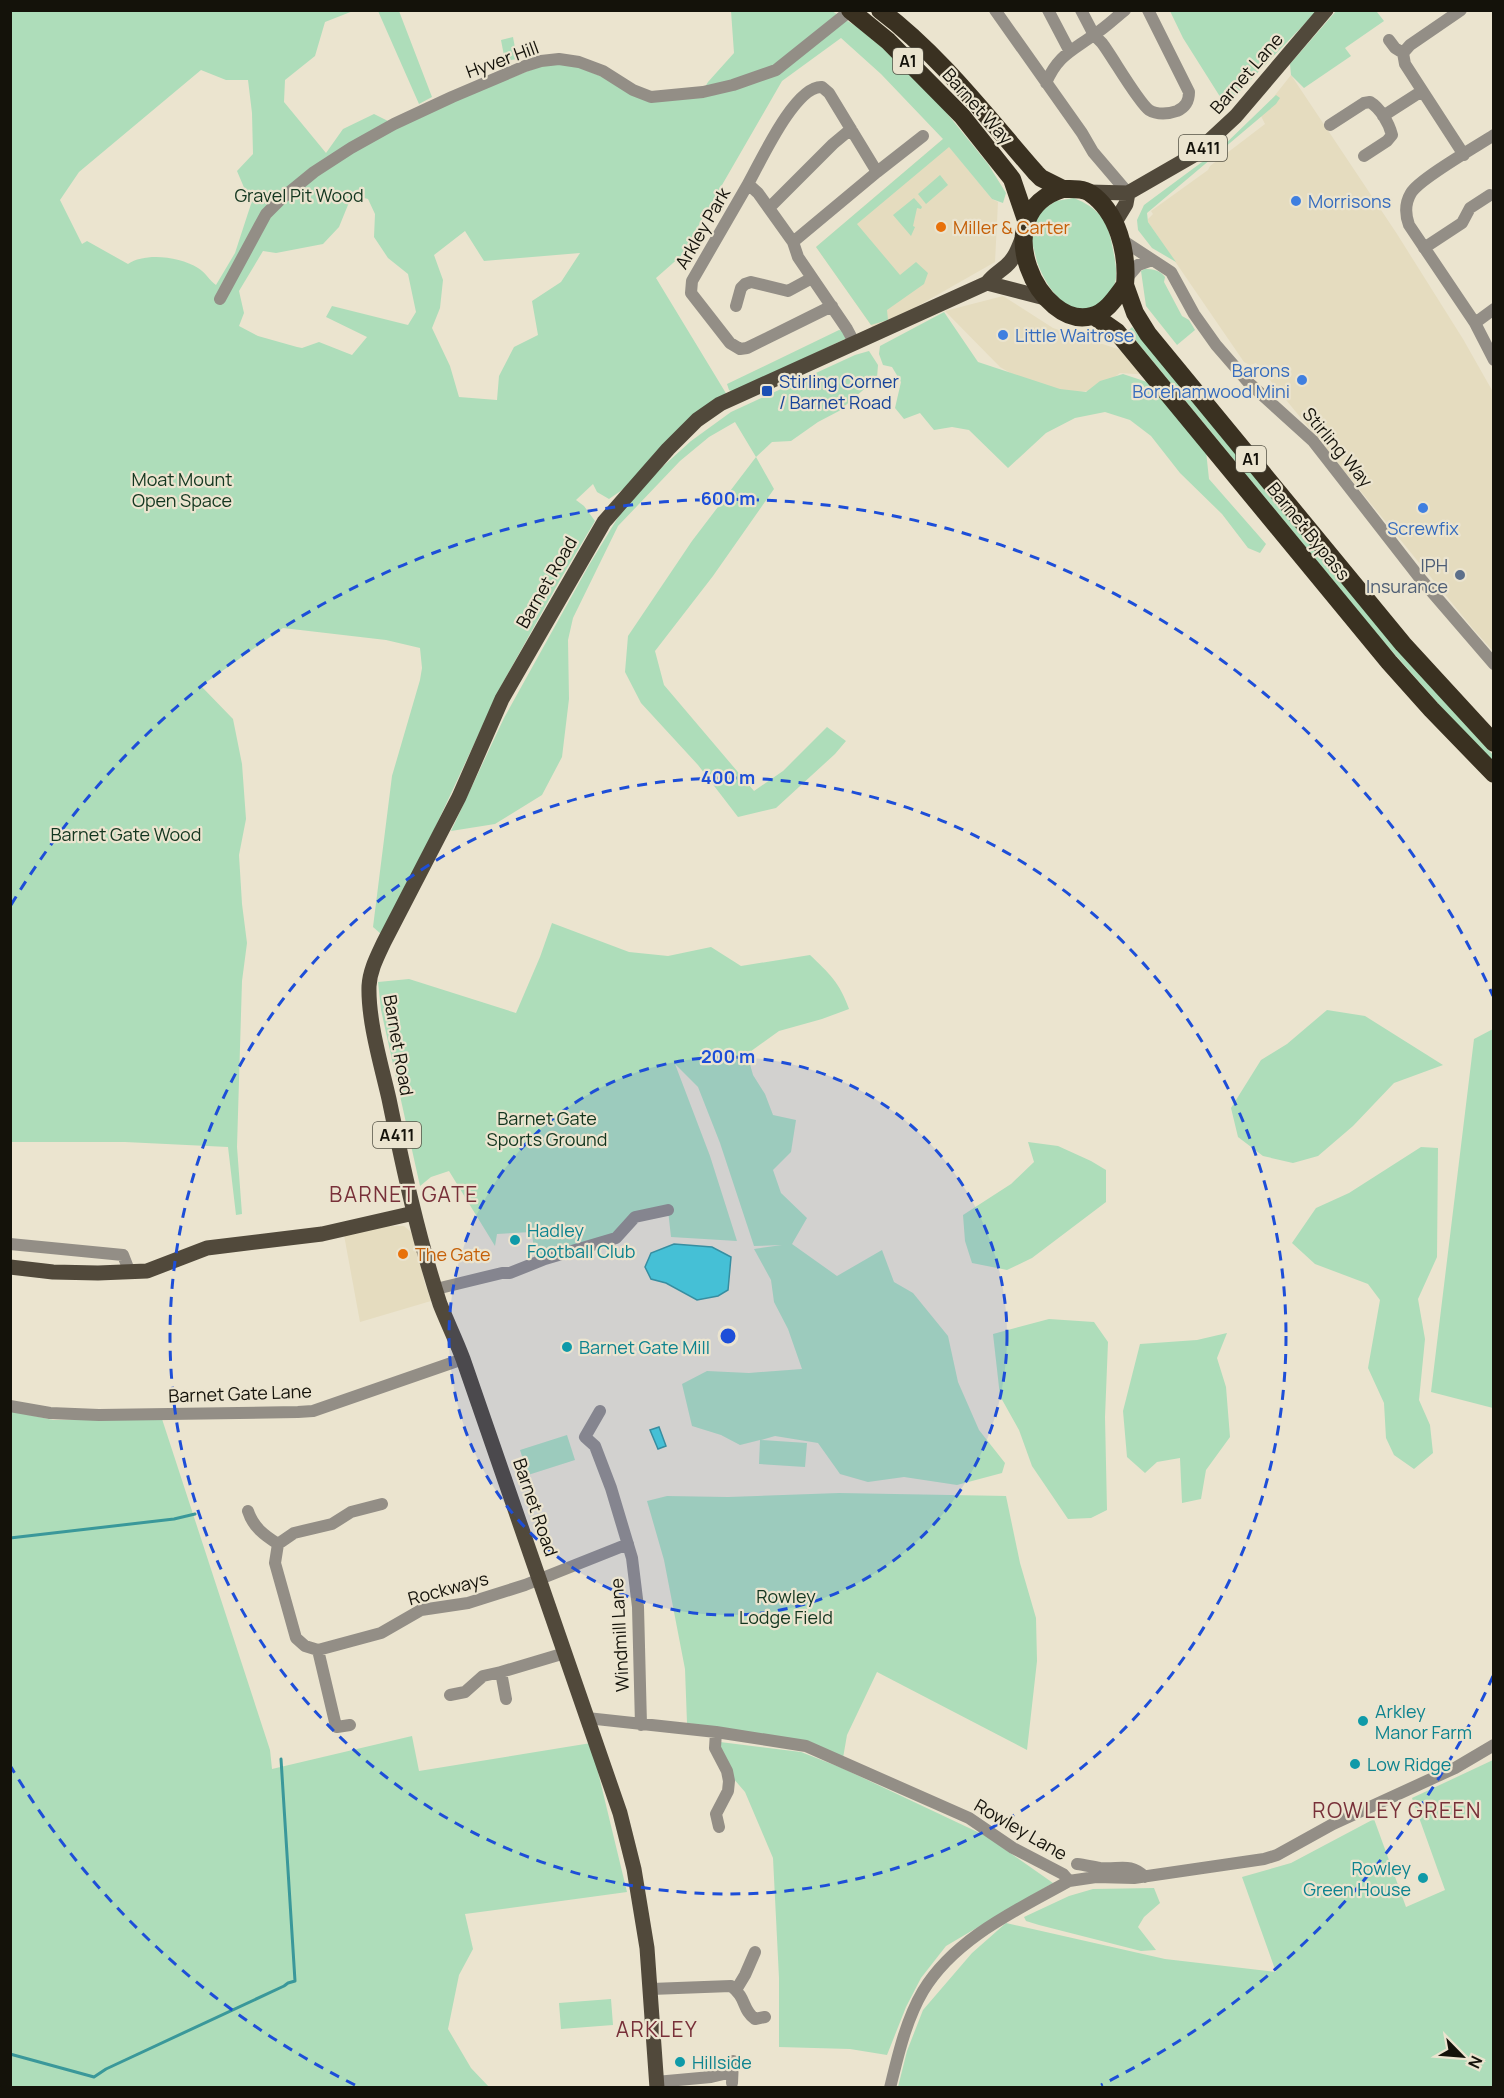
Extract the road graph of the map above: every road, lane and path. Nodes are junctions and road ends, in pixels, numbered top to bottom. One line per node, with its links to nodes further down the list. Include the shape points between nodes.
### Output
1 (880, 10): 25 (highway, Barnet Way / A1, via 925,49 1041,178)
2 (994, 10): 14 (street)
3 (1048, 10): 12 (street)
4 (1081, 10): 10 (street)
5 (1125, 10): 10 (street)
6 (1148, 10): 10 (street, via 1189,92 1187,103 1179,110 1166,114 1149,109)
7 (1326, 10): 27 (main road, Barnet Lane / A411, via 1210,142)
8 (1461, 10): 13 (street)
9 (851, 11): 30 (highway, Barnet Way / A1, via 888,41 962,116 1012,179); 40 (street, Hyver Hill, via 777,70 703,92 651,97 603,70 559,59 525,66 452,97 351,148 281,200 266,214)
10 (1094, 35): 12 (street)
11 (1389, 40): 13 (street)
12 (1070, 50): 14 (street, via 1057,62)
13 (1403, 53): 15 (street, via 1405,64)
14 (1046, 83): 27 (street, via 1093,152)
15 (1422, 91): 16 (street); 21 (street)
16 (1383, 116): 17 (street, via 1375,105 1364,103); 22 (street, via 1392,135)
17 (1330, 125)
18 (851, 129): 23 (street, Arkley Park); 24 (street, Arkley Park, via 829,93 822,87 812,89 792,108); 29 (street)
19 (1494, 135): 21 (street)
20 (923, 136): 23 (street)
21 (1464, 154): 34 (street, via 1418,186 1408,198 1407,220)
22 (1364, 156)
23 (877, 172): 33 (street)
24 (748, 184): 29 (street, Arkley Park); 42 (street, Arkley Park, via 692,281 691,293 730,344 740,349)
25 (1063, 189): 26 (highway); 30 (highway, via 1040,200)
26 (1089, 192): 27 (main road); 31 (highway, via 1105,207)
27 (1128, 193): 31 (main road)
28 (1490, 195): 34 (street, via 1470,208 1462,223)
29 (769, 208): 33 (street, Arkley Park)
30 (1026, 220): 32 (highway)
31 (1117, 230): 35 (street, Stirling Way); 37 (highway)
32 (1022, 239): 38 (main road, Barnet Road / A411, via 1016,255); 39 (highway, via 1028,264)
33 (793, 242): 36 (street, Arkley Park)
34 (1424, 248): 45 (street)
35 (1152, 260): 37 (street, via 1138,265); 48 (street, Stirling Way, via 1171,272 1215,345 1249,383 1313,441 1419,577)
36 (812, 278): 41 (street, via 788,291 745,284); 42 (street, Arkley Park)
37 (1126, 282): 44 (highway, via 1111,304); 49 (highway, Barnet Bypass / A1, via 1135,313 1148,334 1403,644)
38 (987, 284): 39 (main road); 46 (main road, Barnet Road / A411)
39 (1045, 298): 44 (highway, via 1063,312)
40 (220, 299)
41 (736, 306)
42 (832, 306): 46 (street, Arkley Park)
43 (1494, 309): 45 (street)
44 (1094, 316): 50 (highway, Barnet Bypass / A1, via 1117,332 1389,662)
45 (1475, 323): 47 (street)
46 (855, 345): 52 (main road, Barnet Road / A411, via 720,404 681,436 604,522 502,699 459,797 370,977 375,1035)
47 (1494, 360)
48 (1494, 664)
49 (1494, 742)
50 (1494, 774)
51 (668, 1210): 56 (street, via 635,1217 616,1238 510,1273)
52 (414, 1213): 55 (main road, via 322,1234 207,1248 147,1271); 56 (main road, Barnet Road / A411)
53 (10, 1244): 55 (street, via 123,1255)
54 (10, 1267): 55 (main road)
55 (130, 1273)
56 (436, 1289): 57 (main road, Barnet Road / A411)
57 (463, 1359): 58 (street, Barnet Gate Lane, via 313,1411 99,1415); 64 (main road, Barnet Road / A411)
58 (10, 1406)
59 (600, 1411): 63 (street, Windmill Lane, via 585,1437 595,1446)
60 (382, 1504): 62 (street, via 369,1514 351,1512 332,1524 294,1533)
61 (248, 1511): 62 (street, via 252,1522)
62 (278, 1544): 65 (street, via 275,1563 296,1638)
63 (628, 1544): 64 (street, Windmill Lane); 72 (street, Windmill Lane, via 638,1607)
64 (540, 1578): 65 (street, Rockways, via 468,1603 421,1610 381,1633); 66 (main road, Barnet Road / A411)
65 (318, 1650): 71 (street, via 335,1722 338,1727)
66 (565, 1653): 67 (street); 70 (main road, Barnet Road / A411)
67 (501, 1672): 68 (street, via 483,1676 465,1692); 69 (street)
68 (450, 1695)
69 (506, 1699)
70 (587, 1718): 72 (street, Rowley Lane); 80 (main road, Barnet Road / A411, via 620,1813 634,1869)
71 (350, 1725)
72 (641, 1725): 73 (street, Rowley Lane)
73 (716, 1732): 75 (street, via 715,1748 729,1781 716,1814); 78 (street, Rowley Lane, via 806,1746 969,1818)
74 (1494, 1745): 77 (street, Rowley Lane, via 1277,1855)
75 (719, 1827)
76 (1077, 1864): 77 (street, via 1137,1869)
77 (1145, 1877): 78 (street, Rowley Lane)
78 (1069, 1881): 85 (street, via 976,1936 930,1981 907,2029)
79 (755, 1952): 81 (street)
80 (651, 1989): 81 (street, via 731,1986); 84 (main road, Barnet Road / A411)
81 (736, 1990): 82 (street, via 748,2015 755,2019)
82 (765, 2017)
83 (732, 2072): 84 (street)
84 (655, 2086)
85 (890, 2088)

